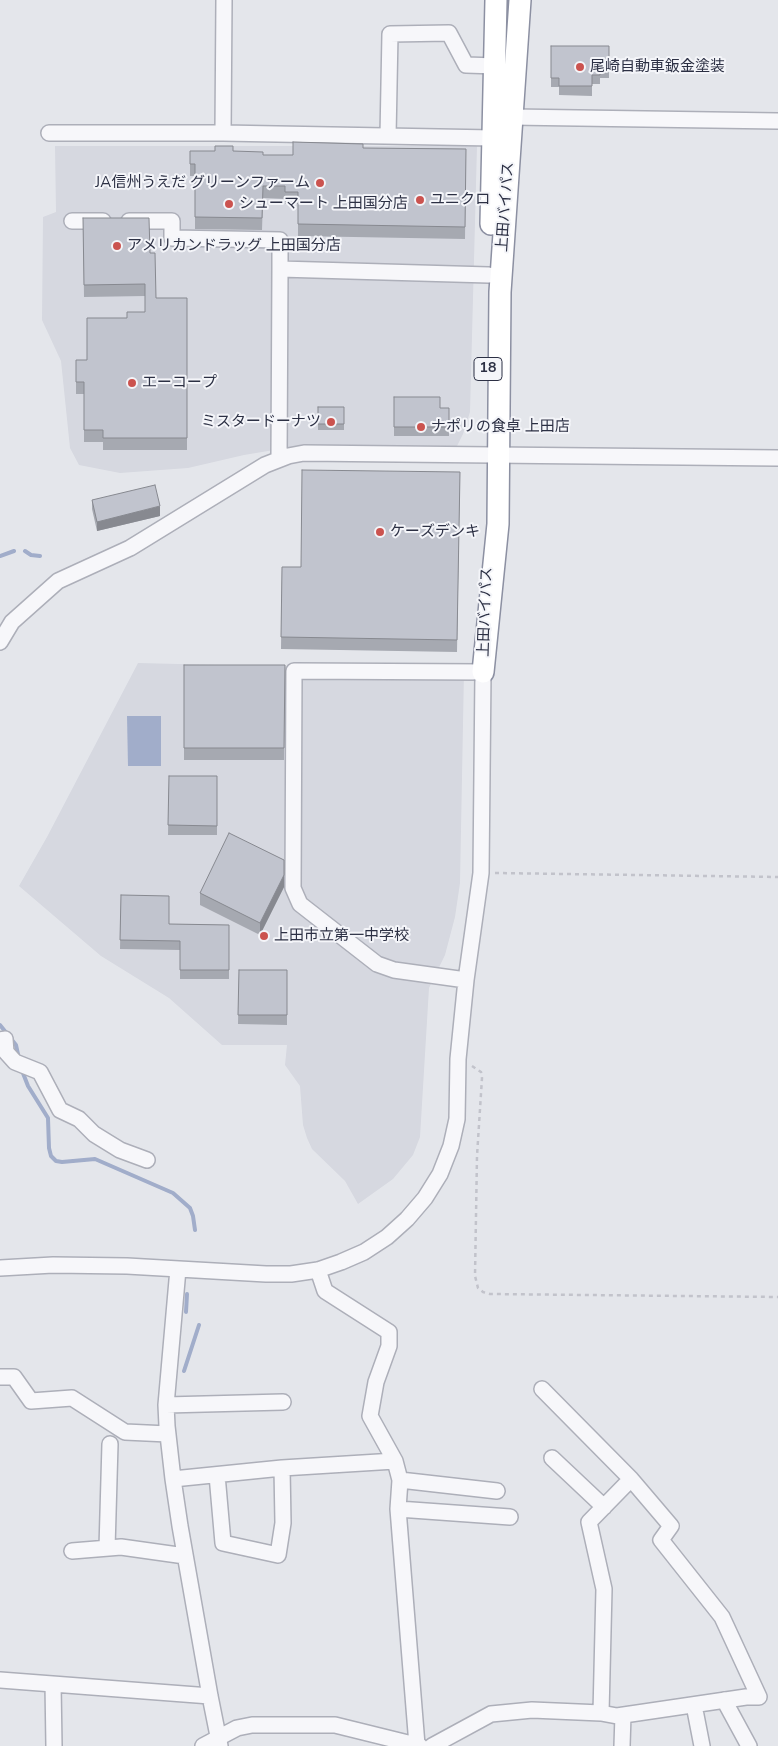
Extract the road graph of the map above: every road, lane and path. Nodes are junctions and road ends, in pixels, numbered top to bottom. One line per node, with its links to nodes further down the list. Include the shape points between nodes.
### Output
1 (224, 0): 8 (street)
2 (496, 0): 4 (highway, 上田バイパス / 18)
3 (520, 0): 5 (highway, 上田バイパス / 18)
4 (496, 66): 9 (street, via 466,65 449,33 390,34); 10 (highway, 上田バイパス / 18)
5 (512, 117): 6 (street); 14 (highway, 上田バイパス / 18)
6 (778, 121)
7 (49, 133): 8 (street)
8 (223, 133): 9 (street)
9 (388, 136): 10 (street)
10 (493, 138): 13 (highway, 上田バイパス / 18)
11 (72, 220): 12 (street, via 172,220 172,238 280,240)
12 (280, 269): 13 (street); 16 (street)
13 (489, 275): 14 (highway, 上田バイパス / 18)
14 (493, 455): 15 (street); 16 (street, via 304,453); 18 (highway, 上田バイパス / 18)
15 (778, 458)
16 (279, 459): 17 (street, via 130,548 58,581 12,622)
17 (0, 642)
18 (484, 672): 19 (street); 21 (street, via 294,671 293,888 300,904 377,964 394,970)
19 (481, 873): 20 (path); 21 (street)
20 (778, 877)
21 (466, 980): 23 (street)
22 (0, 1040): 24 (street, via 5,1040 6,1052 15,1062 40,1072 60,1110 120,1150)
23 (458, 1059): 27 (street, via 457,1119 452,1146 425,1198 387,1237 364,1252); 28 (path, via 481,1072 482,1078 475,1276 478,1288 483,1292)
24 (147, 1160)
25 (0, 1268): 26 (street, via 62,1265)
26 (178, 1269): 27 (street, via 266,1274); 32 (street)
27 (318, 1270): 36 (street, via 326,1291 389,1332 389,1346 376,1382 370,1416)
28 (778, 1297)
29 (0, 1377): 33 (street, via 14,1377 31,1401 72,1398 125,1432)
30 (542, 1389): 40 (street)
31 (283, 1402): 32 (street)
32 (166, 1405): 33 (street)
33 (168, 1434): 39 (street)
34 (110, 1444): 46 (street)
35 (552, 1458): 43 (street)
36 (395, 1461): 37 (street); 41 (street)
37 (282, 1468): 38 (street); 38 (street, via 283,1523 278,1555 223,1543)
38 (217, 1475): 39 (street)
39 (173, 1479): 48 (street)
40 (631, 1479): 43 (street); 52 (street, via 671,1526 661,1540 722,1617 759,1697)
41 (400, 1480): 42 (street); 44 (street)
42 (497, 1491)
43 (604, 1507): 54 (street, via 589,1522 604,1589)
44 (398, 1509): 45 (street); 60 (street)
45 (510, 1517)
46 (107, 1548): 47 (street); 48 (street)
47 (72, 1550)
48 (185, 1556): 51 (street)
49 (0, 1680): 50 (street)
50 (53, 1684): 51 (street); 58 (street)
51 (210, 1696): 57 (street)
52 (724, 1700): 53 (street); 63 (street)
53 (694, 1705): 55 (street); 62 (street)
54 (601, 1713): 55 (street); 60 (street, via 532,1710 491,1714)
55 (623, 1715): 61 (street)
56 (377, 1741): 57 (street, via 335,1725 252,1725 237,1728); 60 (street)
57 (219, 1742): 59 (street)
58 (54, 1746)
59 (202, 1746)
60 (423, 1746)
61 (622, 1746)
62 (702, 1746)
63 (749, 1746)

